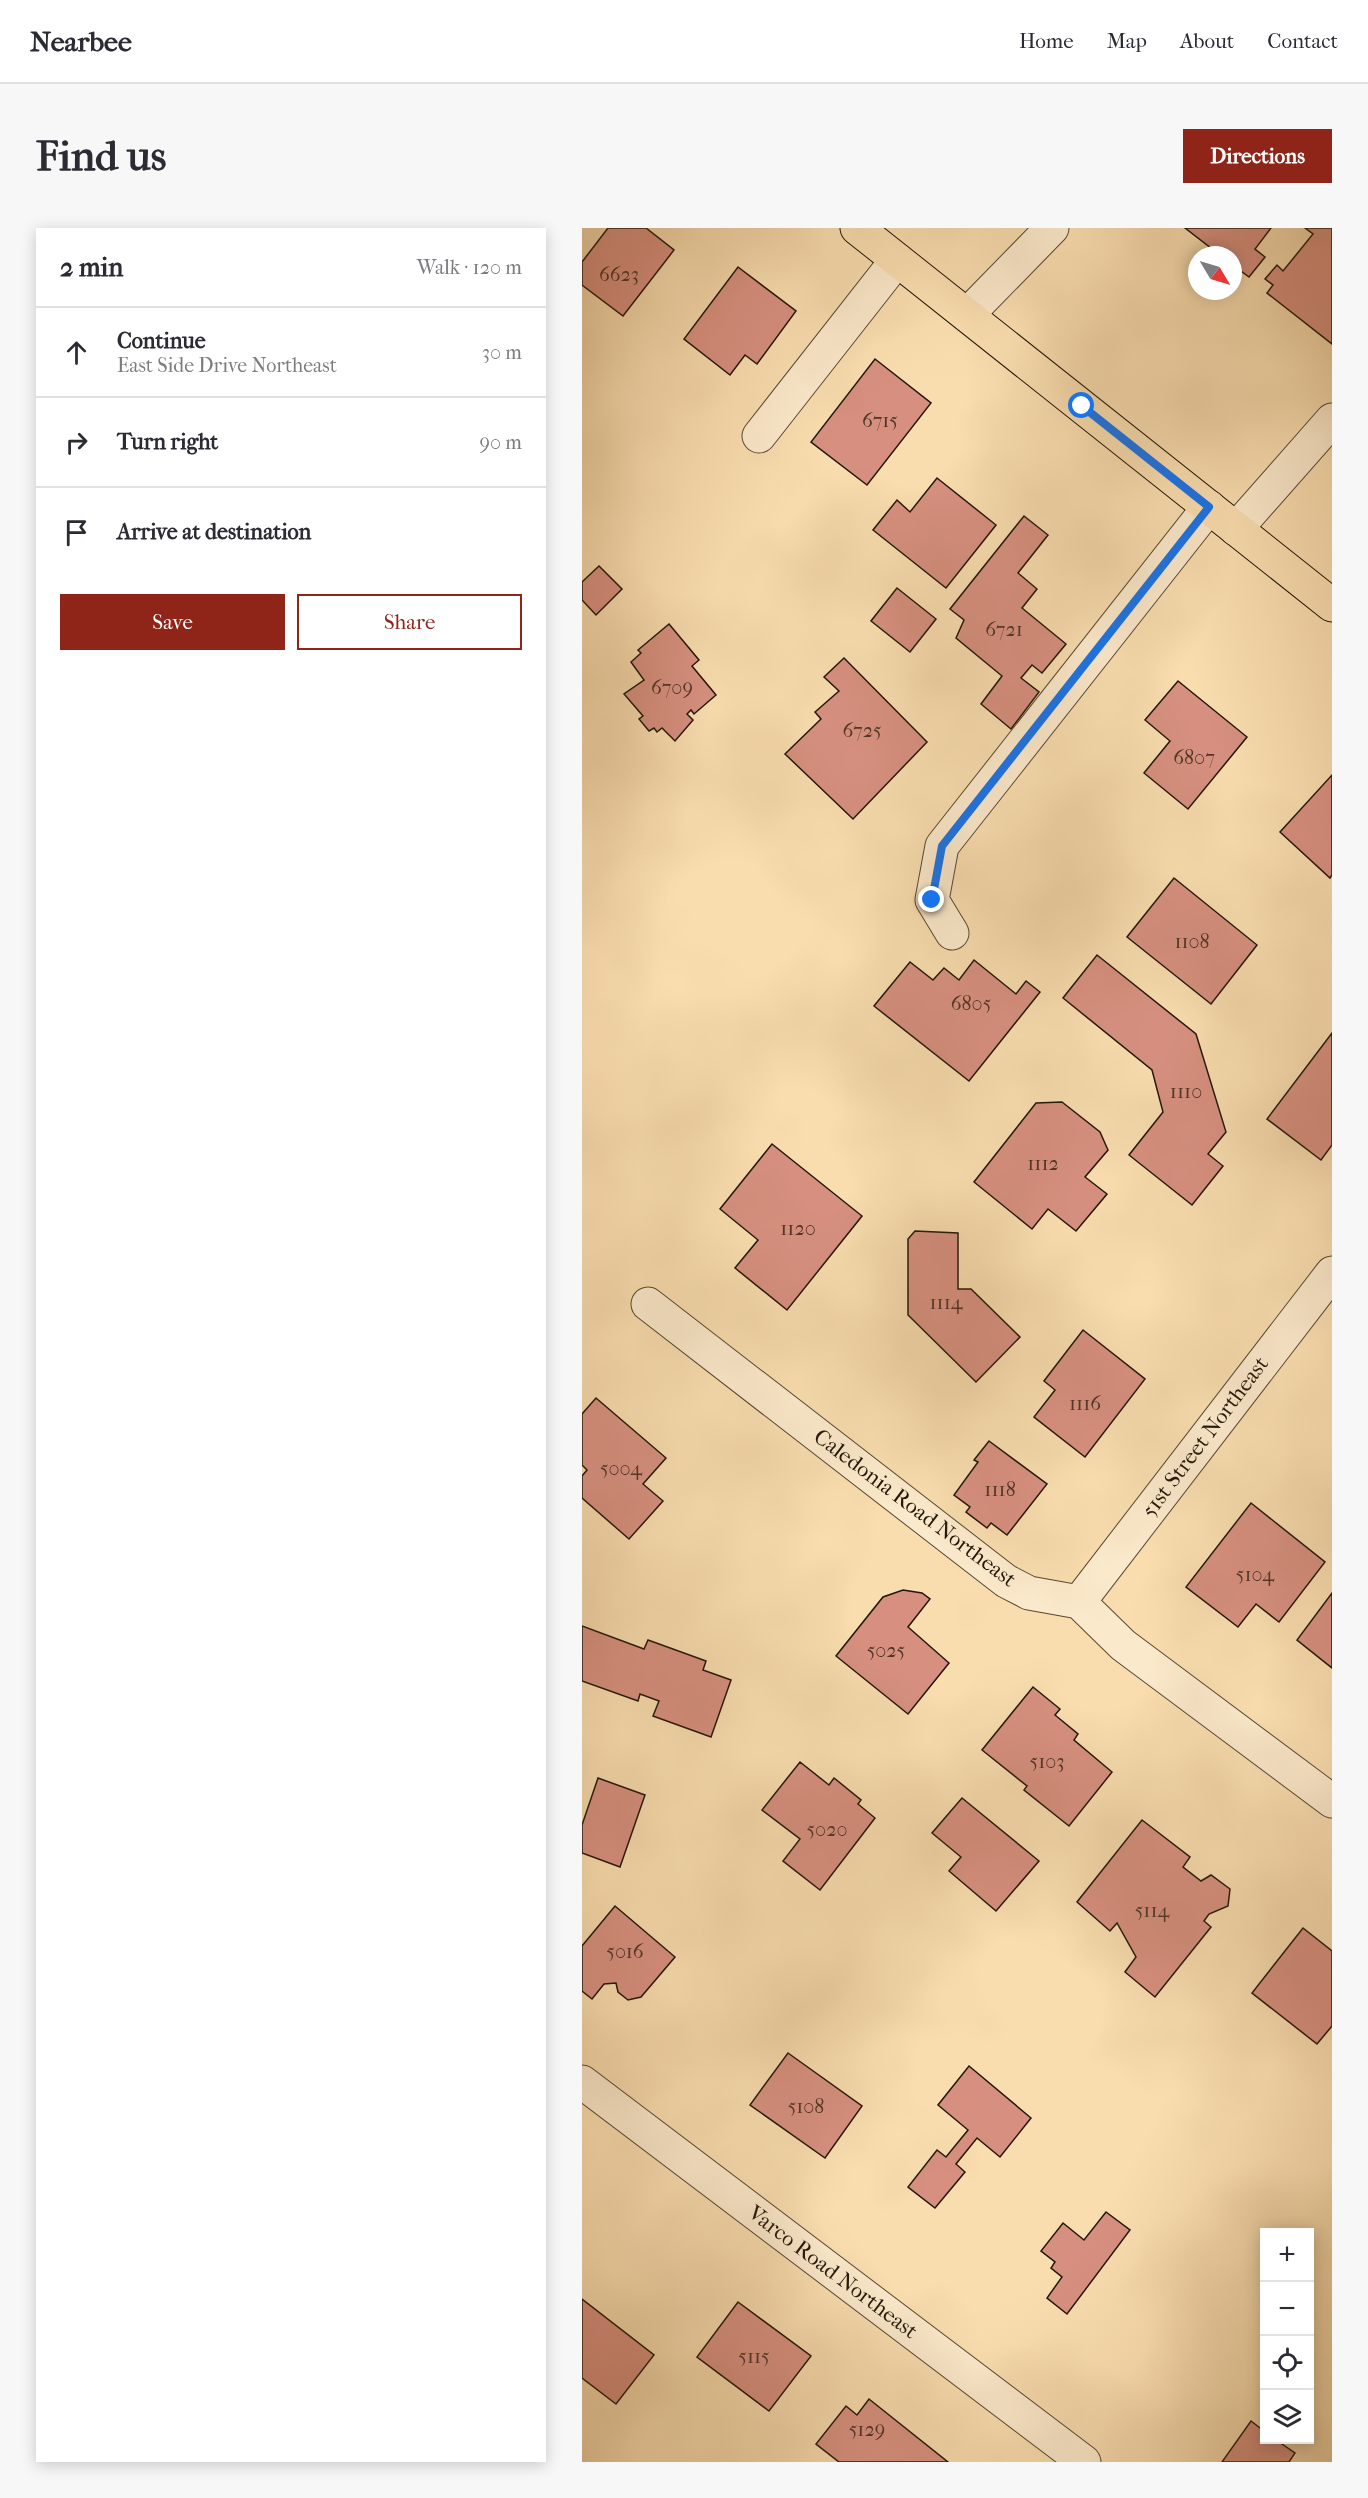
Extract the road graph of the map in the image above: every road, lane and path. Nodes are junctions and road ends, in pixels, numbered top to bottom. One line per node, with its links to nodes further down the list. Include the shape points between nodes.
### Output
1 (857, 228): 3 (main road)
2 (1052, 228): 4 (street)
3 (897, 260): 4 (main road); 6 (street)
4 (967, 315): 7 (main road)
5 (1332, 420): 8 (street)
6 (759, 436)
7 (1209, 507): 8 (main road); 10 (street, via 942,846 932,900)
8 (1236, 529): 9 (main road)
9 (1332, 605)
10 (952, 933)
11 (1332, 1273): 13 (street, 51st Street Northeast)
12 (648, 1304): 13 (street, Caledonia Road Northeast, via 1006,1581 1029,1593)
13 (1079, 1602): 14 (street, via 1123,1645)
14 (1332, 1802)
15 (582, 2082): 16 (street, Varco Road Northeast)
16 (1084, 2462)

